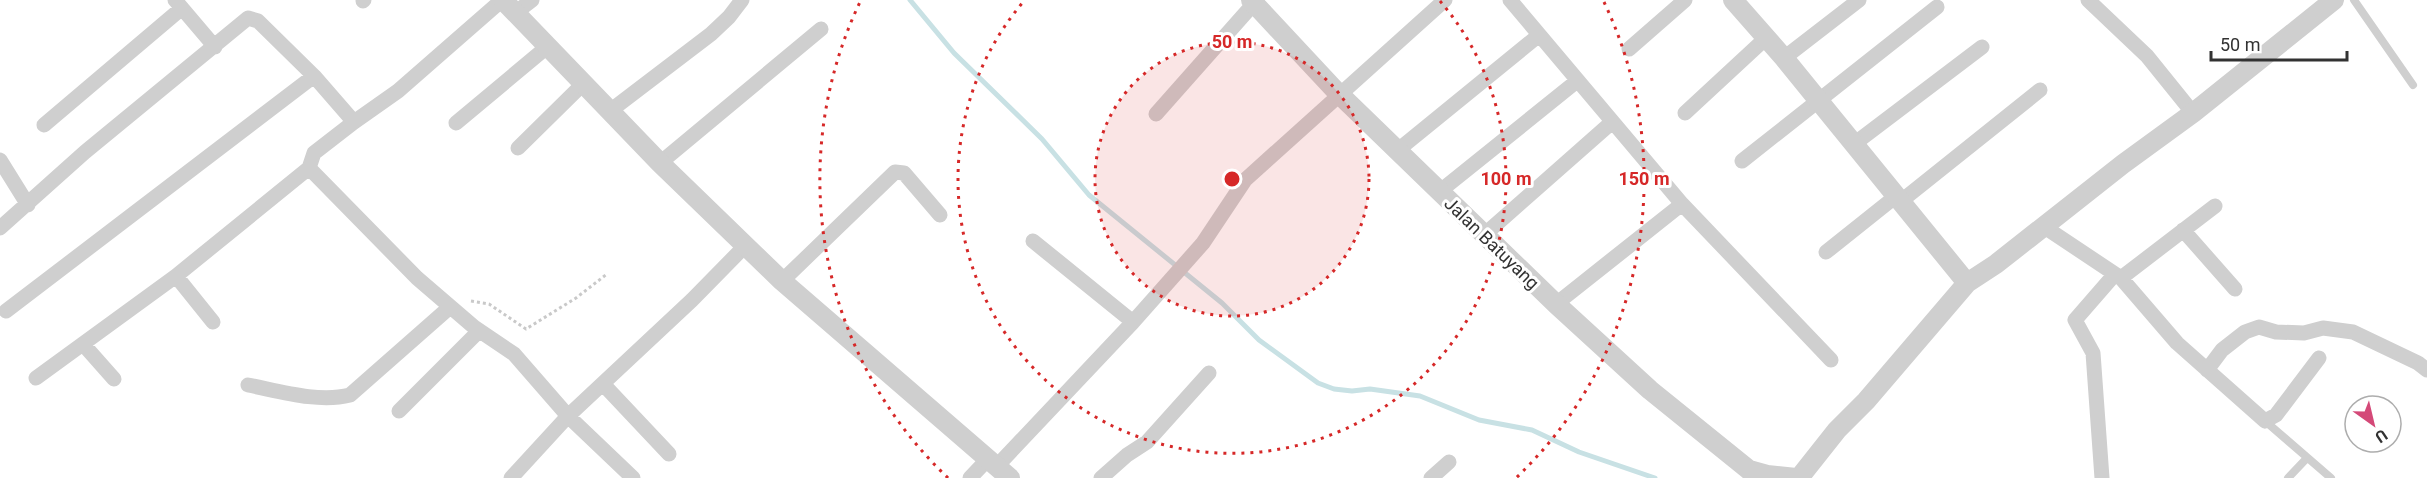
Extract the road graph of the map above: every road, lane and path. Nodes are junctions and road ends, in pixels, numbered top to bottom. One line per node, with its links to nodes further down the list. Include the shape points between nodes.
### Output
1 (532, 0): 13 (street)
2 (742, 0): 30 (street, via 711,34)
3 (1445, 0): 28 (street)
4 (1510, 0): 16 (street)
5 (1685, 0): 21 (street)
6 (1733, 0): 17 (street)
7 (1859, 0): 22 (street)
8 (2089, 0): 32 (street, via 2147,56)
9 (2334, 0): 32 (street)
10 (2354, 0): 26 (lane)
11 (1254, 1): 28 (street, Jalan Batuyang); 33 (street)
12 (179, 4): 18 (street); 37 (street)
13 (507, 4): 19 (street); 34 (street)
14 (1937, 7): 29 (street)
15 (821, 29): 43 (street)
16 (1538, 36): 24 (street); 40 (street)
17 (1766, 38): 22 (street); 31 (street)
18 (214, 47): 23 (street, via 251,17); 48 (street)
19 (548, 47): 25 (street); 35 (street)
20 (1982, 47): 38 (street)
21 (1629, 49)
22 (1784, 58): 29 (street)
23 (314, 76): 34 (street); 67 (street)
24 (1577, 81): 36 (street); 45 (street)
25 (584, 83): 30 (street); 39 (street)
26 (2413, 85)
27 (2040, 90): 46 (street)
28 (1340, 95): 40 (street, Jalan Batuyang); 69 (street, via 1245,180 1215,226)
29 (1819, 102): 38 (street); 42 (street)
30 (610, 111): 43 (street)
31 (1685, 113)
32 (2193, 113): 51 (street)
33 (1156, 114)
34 (354, 122): 44 (street, via 314,153)
35 (456, 123)
36 (1611, 123): 47 (street); 54 (street)
37 (44, 125)
38 (1854, 144): 46 (street)
39 (518, 148)
40 (1398, 150): 45 (street, Jalan Batuyang)
41 (0, 160): 48 (street)
42 (1742, 160)
43 (660, 163): 56 (street)
44 (309, 168): 59 (street); 66 (street, via 417,278)
45 (1439, 192): 54 (street, Jalan Batuyang)
46 (1898, 200): 57 (street); 62 (street)
47 (1682, 204): 65 (street); 73 (street)
48 (28, 205): 52 (street)
49 (2216, 206): 53 (street)
50 (940, 215): 61 (street, via 904,173 895,172)
51 (2043, 226): 60 (street); 62 (street)
52 (0, 228)
53 (2183, 230): 60 (street); 63 (street)
54 (1484, 235): 65 (street, Jalan Batuyang)
55 (1033, 240): 69 (street)
56 (746, 245): 61 (street); 79 (street)
57 (1826, 252)
58 (607, 274): 64 (path, via 526,329 489,304)
59 (176, 276): 68 (street); 71 (street)
60 (2118, 276): 74 (street, via 2177,343); 95 (street, via 2075,320 2093,353)
61 (782, 281): 87 (street)
62 (1967, 283): 94 (street)
63 (2235, 289)
64 (468, 300)
65 (1556, 304): 88 (street, Jalan Batuyang, via 1650,390)
66 (450, 306): 70 (street); 80 (street, via 350,395 308,395)
67 (6, 311)
68 (213, 322)
69 (1133, 322): 87 (street)
70 (479, 331): 81 (street); 82 (street, via 514,354)
71 (83, 344): 77 (street); 78 (street)
72 (2319, 358): 83 (street, via 2276,415)
73 (1831, 360)
74 (2207, 370): 75 (street, via 2222,350 2245,332 2259,327 2276,332 2304,333 2323,328 2353,332); 83 (street)
75 (2427, 370)
76 (1209, 373): 92 (street, via 1147,442)
77 (36, 378)
78 (114, 379)
79 (603, 384): 82 (street); 84 (street)
80 (248, 386)
81 (399, 411)
82 (568, 416): 89 (street); 90 (street)
83 (2265, 421): 85 (lane)
84 (669, 454)
85 (2307, 458): 96 (lane); 97 (lane)
86 (1449, 462): 93 (street)
87 (998, 468): 91 (street)
88 (1754, 474): 94 (street, Jalan Batuyang)
89 (511, 478)
90 (633, 478)
91 (970, 478)
92 (1101, 478)
93 (1431, 478)
94 (1797, 478)
95 (2102, 478)
96 (2288, 478)
97 (2331, 478)

